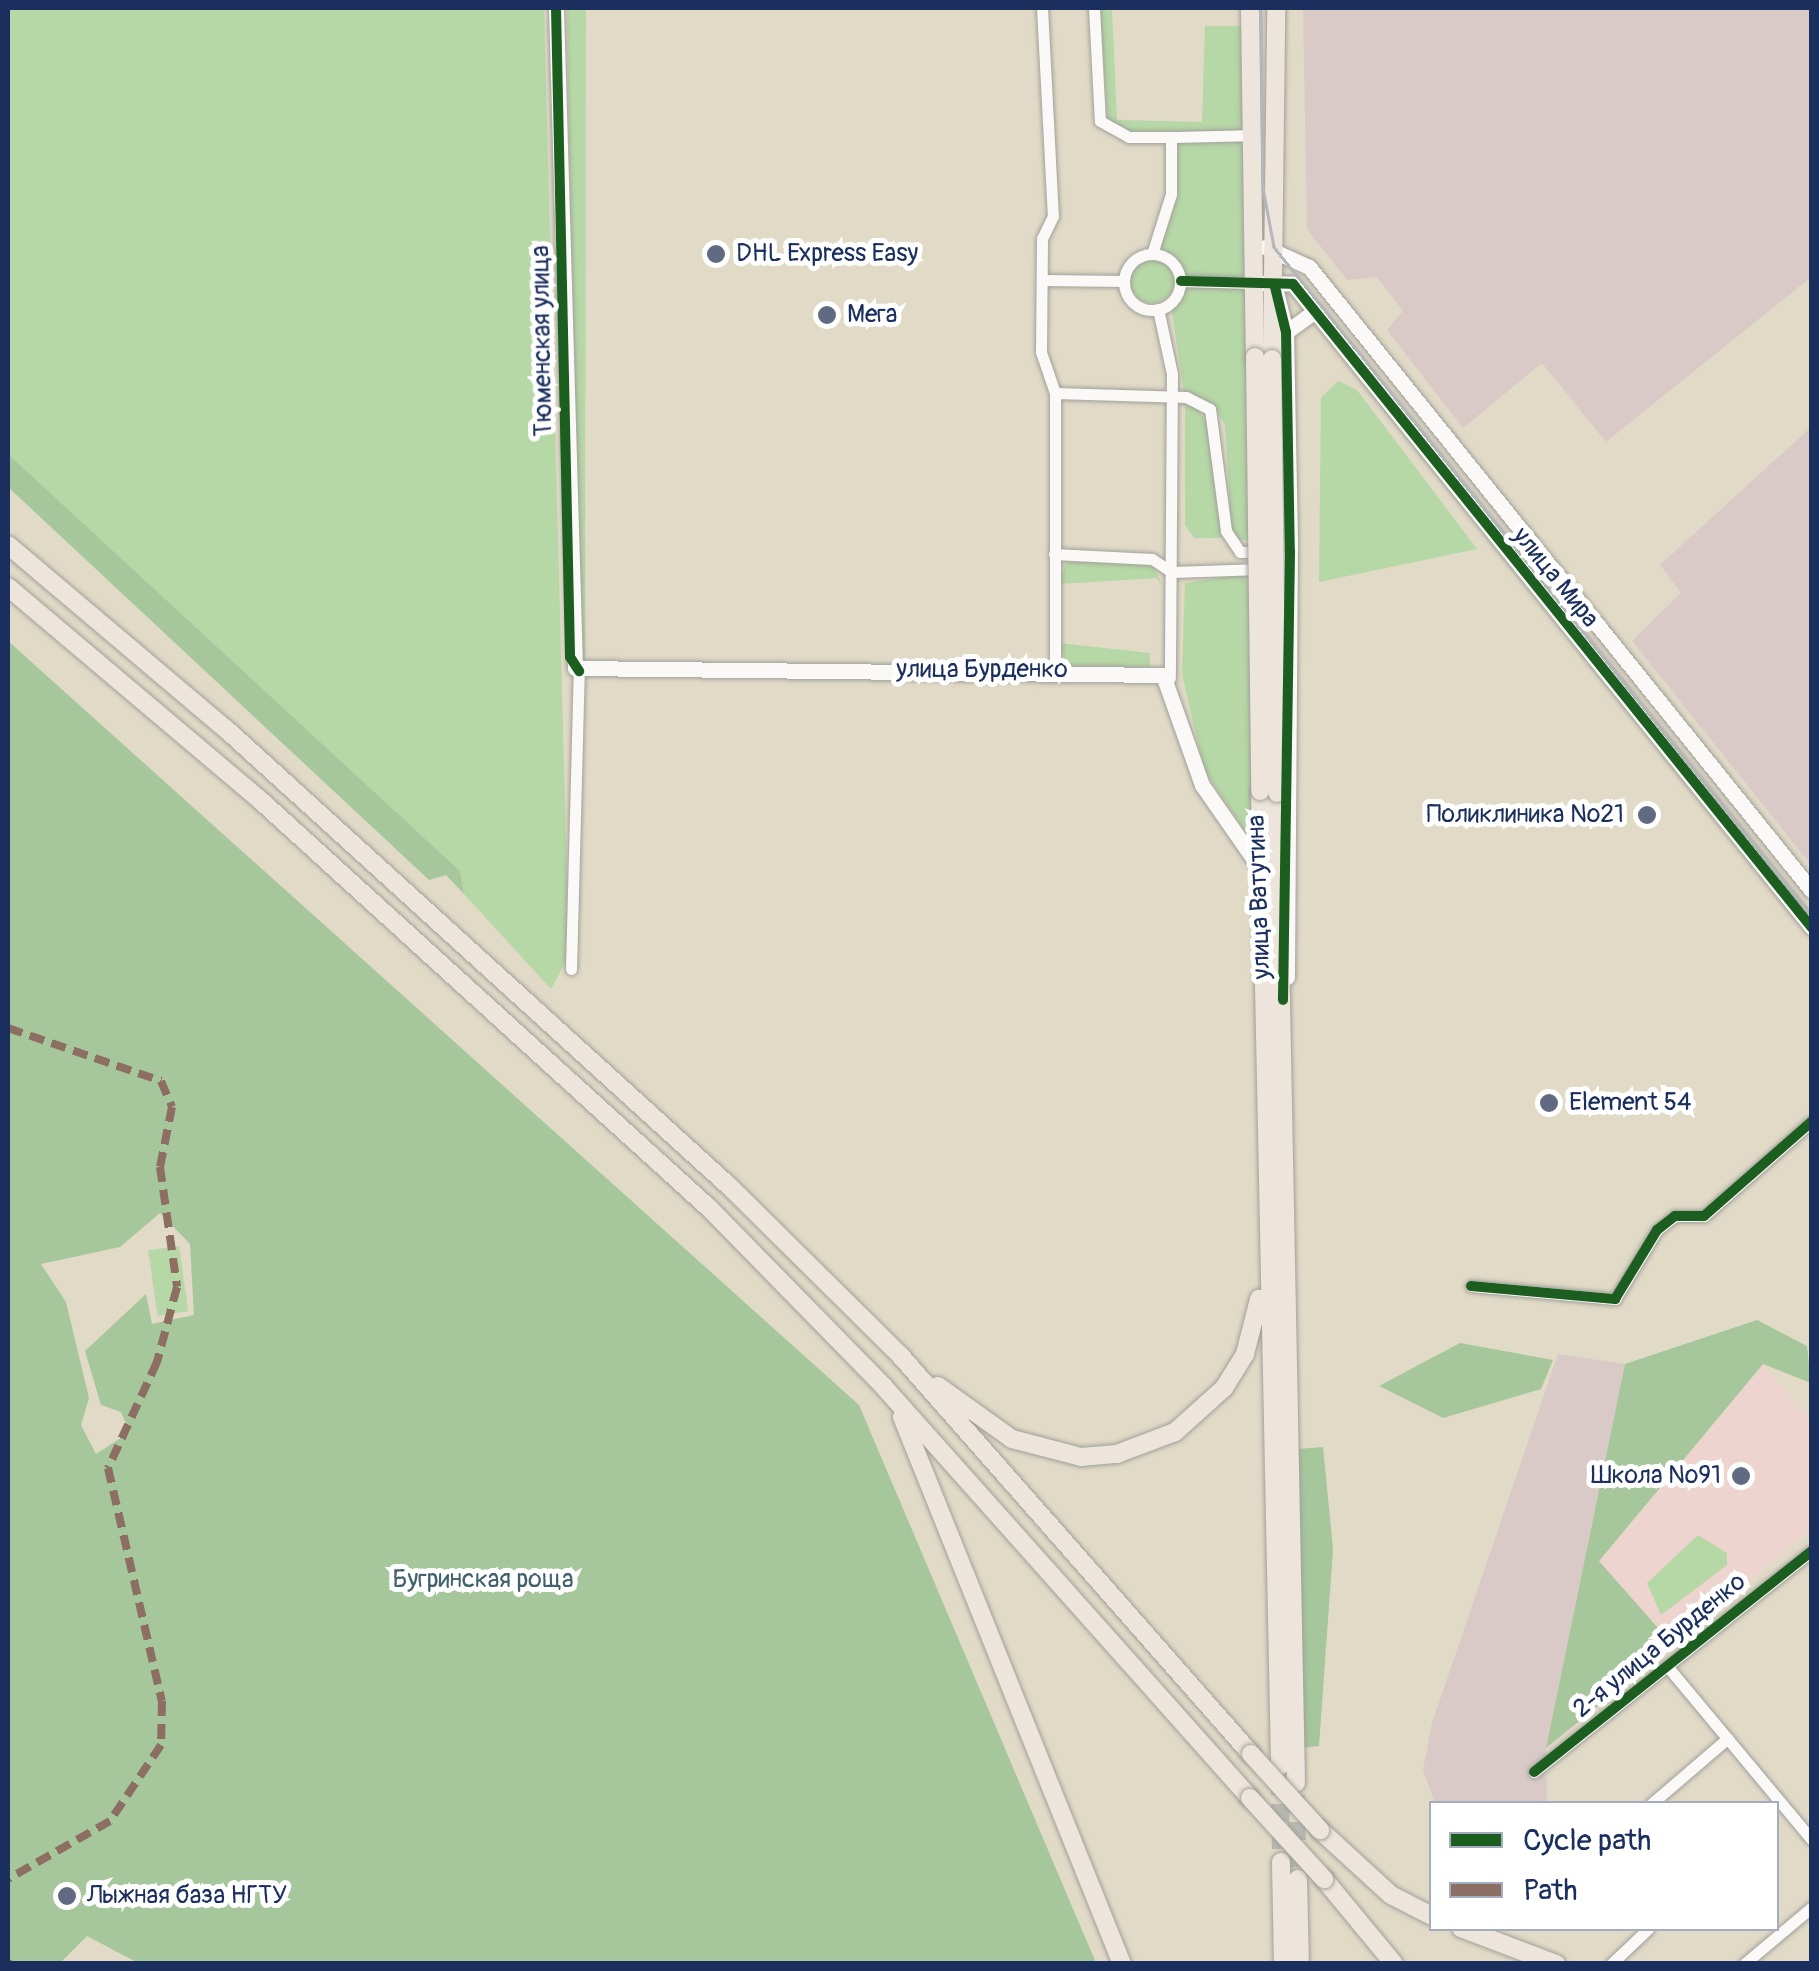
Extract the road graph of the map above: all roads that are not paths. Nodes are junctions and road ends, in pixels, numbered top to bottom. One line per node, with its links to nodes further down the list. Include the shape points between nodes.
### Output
1 (556, 8): 31 (street, Тюменская улица, via 570,657)
2 (1042, 8): 11 (street, via 1054,216 1042,239)
3 (1094, 8): 7 (street, via 1100,121 1129,138)
4 (1250, 8): 6 (main road)
5 (1276, 8): 8 (main road)
6 (1252, 135): 7 (street); 9 (main road)
7 (1172, 136): 10 (street, via 1171,194)
8 (1274, 247): 9 (street); 15 (main road, улица Ватутина); 23 (street, улица Мира, via 1309,268)
9 (1254, 248): 14 (main road)
10 (1152, 254): 12 (street, via 1130,265); 13 (street, via 1169,259)
11 (1042, 280): 12 (street); 20 (street, via 1042,376)
12 (1124, 281): 16 (street, via 1134,303)
13 (1180, 281): 14 (street); 16 (street)
14 (1254, 283): 15 (street); 19 (main road, улица Ватутина)
15 (1274, 283): 17 (street, улица Мира, via 1293,284); 18 (street); 19 (main road, улица Ватутина)
16 (1158, 309): 21 (street)
17 (1315, 311): 18 (street); 26 (street, улица Мира)
18 (1286, 332): 24 (street)
19 (1264, 358): 33 (main road, улица Ватутина, bridge)
20 (1055, 393): 21 (street); 25 (street)
21 (1172, 396): 24 (street, via 1210,408 1219,428 1231,545); 28 (street)
22 (8, 545): 42 (main road, via 240,742 729,1186)
23 (1536, 548): 26 (street); 35 (street, улица Мира)
24 (1290, 552): 27 (street)
25 (1054, 554): 28 (street, via 1152,559); 30 (street)
26 (1518, 563): 36 (street, улица Мира)
27 (1290, 570): 28 (street); 38 (street)
28 (1172, 572): 32 (street)
29 (8, 587): 43 (main road, via 259,800 680,1182)
30 (1055, 670): 31 (street, улица Бурденко); 32 (street, улица Бурденко)
31 (579, 672): 37 (street)
32 (1170, 678): 34 (street, via 1202,786)
33 (1268, 792): 34 (main road, улица Ватутина); 38 (main road, улица Ватутина)
34 (1261, 870): 40 (main road, улица Ватутина)
35 (1812, 891)
36 (1812, 928)
37 (571, 969)
38 (1284, 1000): 49 (main road, улица Ватутина)
39 (1812, 1121): 41 (street, via 1704,1216 1675,1216 1657,1230 1614,1300)
40 (1268, 1228): 42 (main road, via 1245,1354 1200,1413 1154,1442 1099,1456 1046,1451 979,1420); 47 (main road, улица Ватутина)
41 (1471, 1286)
42 (899, 1354): 57 (main road, bridge, via 1320,1830 1392,1896)
43 (884, 1386): 60 (main road, via 922,1450); 63 (main road, bridge)
44 (1812, 1551): 45 (street, 2-я улица Бурденко)
45 (1668, 1666): 46 (street); 48 (street, 2-я улица Бурденко)
46 (1728, 1738): 50 (street); 51 (street)
47 (1280, 1766)
48 (1534, 1772)
49 (1296, 1783)
50 (1654, 1801)
51 (1772, 1801)
52 (1782, 1816): 53 (street)
53 (1812, 1840)
54 (1281, 1862): 61 (main road)
55 (1298, 1879): 62 (main road)
56 (1812, 1906): 66 (street)
57 (1429, 1914)
58 (1470, 1931): 64 (main road)
59 (1646, 1931): 65 (street)
60 (1122, 1964)
61 (1282, 1964)
62 (1300, 1964)
63 (1394, 1964)
64 (1556, 1964)
65 (1611, 1964)
66 (1744, 1964)

